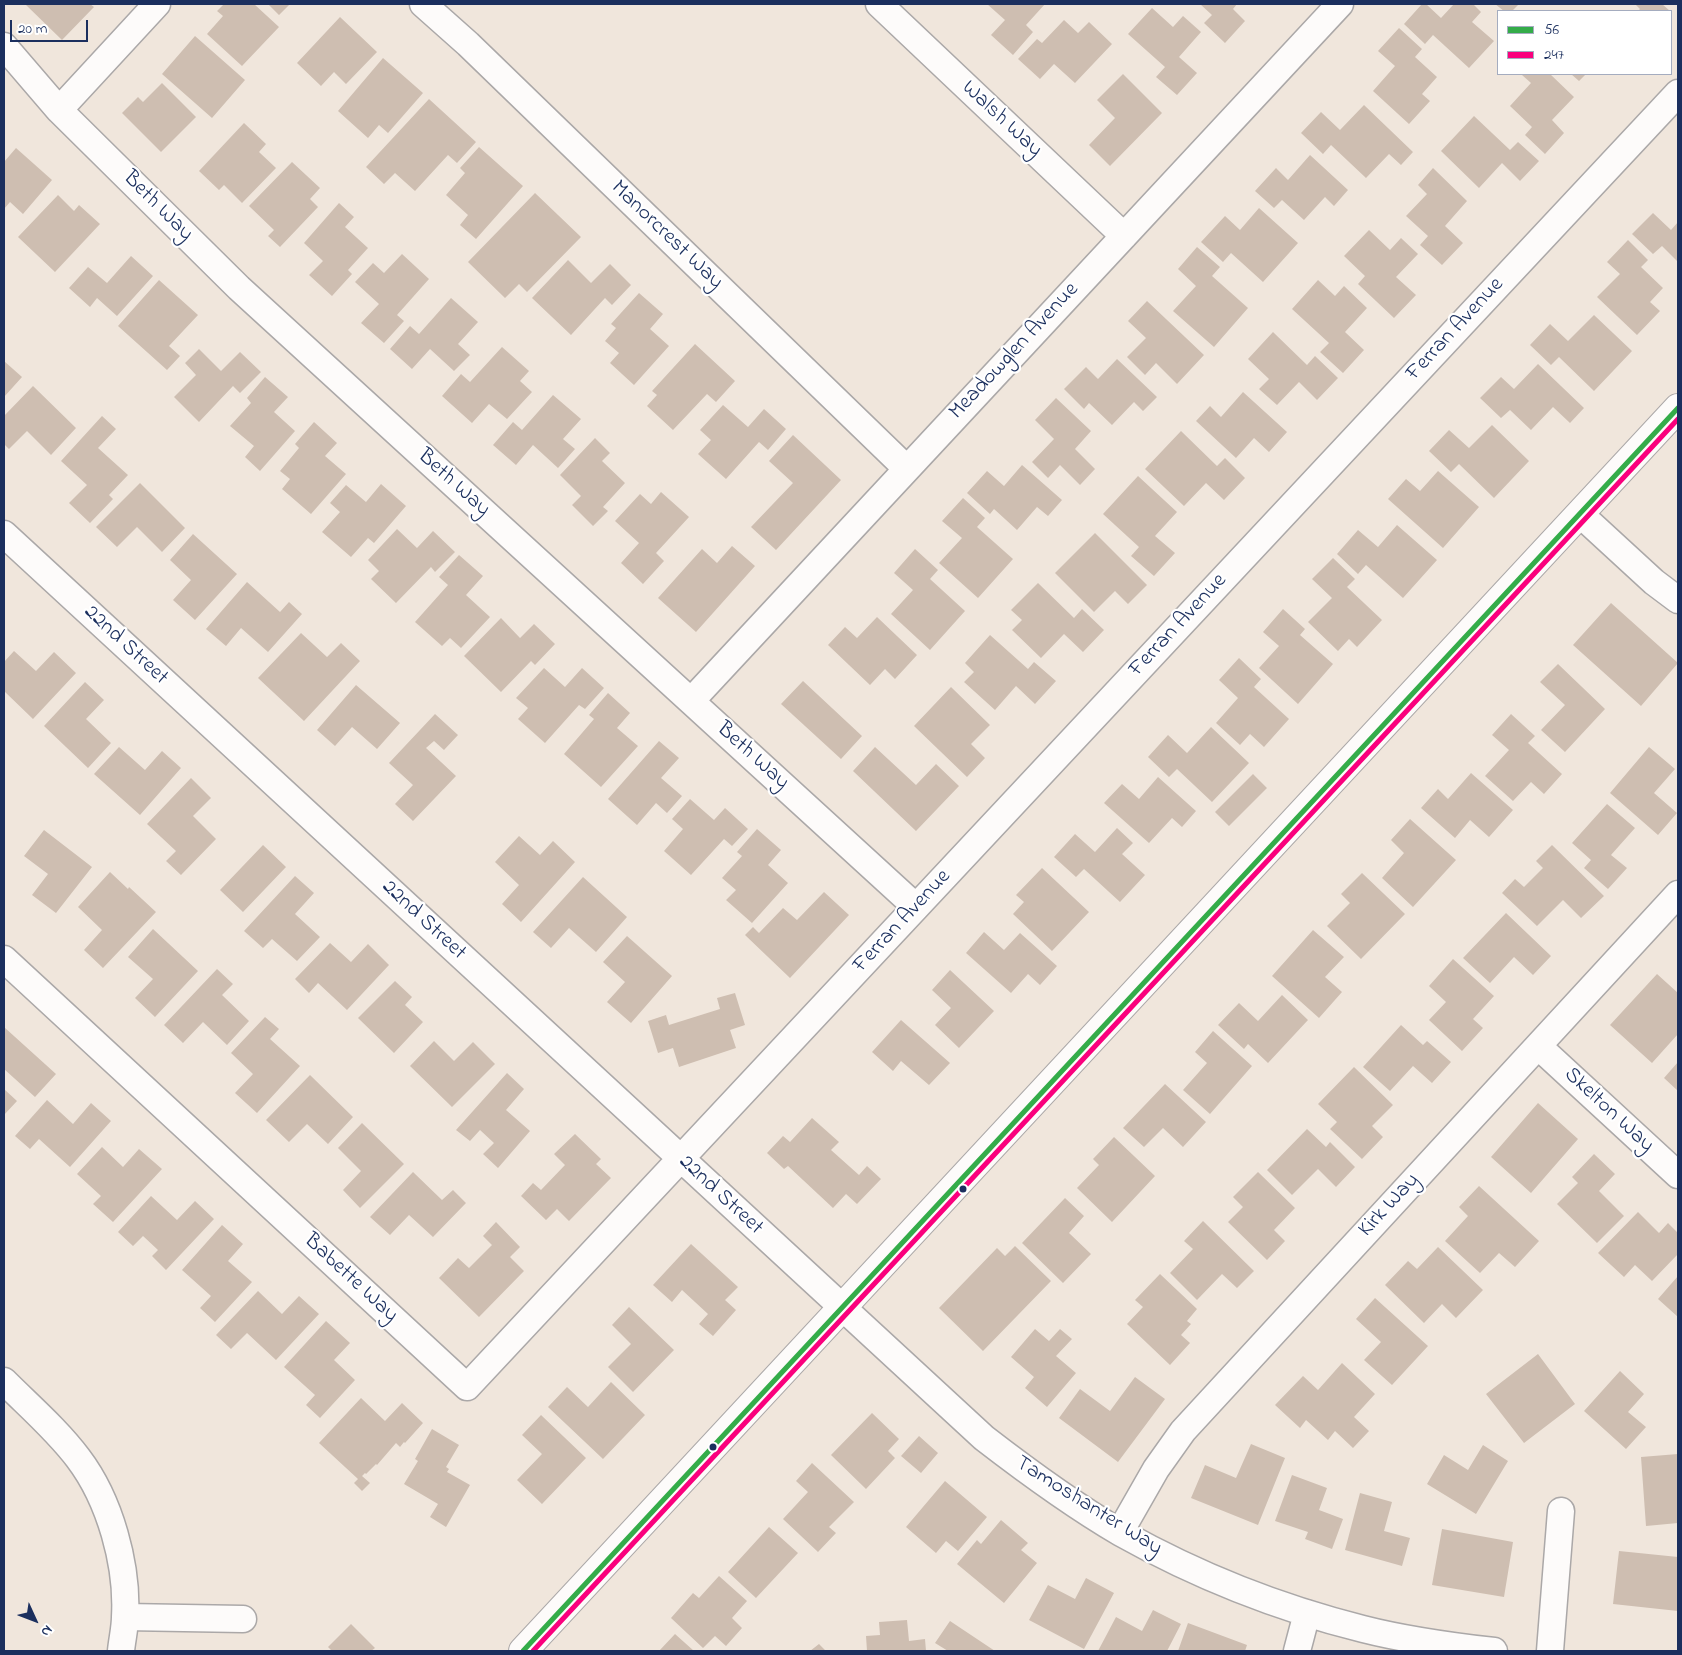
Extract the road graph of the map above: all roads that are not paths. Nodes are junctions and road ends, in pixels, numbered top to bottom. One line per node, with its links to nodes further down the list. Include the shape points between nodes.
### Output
1 (157, 4): 7 (street)
2 (423, 4): 10 (street, Manorcrest Way)
3 (879, 4): 8 (street, Walsh Way)
4 (1340, 4): 8 (street, Meadowglen Avenue)
5 (4, 46): 7 (street, Beth Way)
6 (1678, 93): 16 (street, Ferran Avenue)
7 (58, 110): 14 (street, Beth Way, via 239,288)
8 (1124, 236): 10 (street, Meadowglen Avenue)
9 (1678, 408): 11 (main road)
10 (907, 469): 14 (street, Meadowglen Avenue)
11 (1580, 514): 13 (street); 21 (main road)
12 (4, 534): 19 (street, 22nd Street)
13 (1678, 600)
14 (691, 701): 16 (street, Beth Way)
15 (1678, 894): 18 (street, Kirk Way)
16 (916, 907): 19 (street, Ferran Avenue)
17 (4, 959): 19 (street, Babette Way, via 467,1387)
18 (1538, 1046): 20 (street, Skelton Way); 24 (street, Kirk Way, via 1183,1431)
19 (681, 1159): 21 (street, 22nd Street)
20 (1678, 1175)
21 (842, 1308): 24 (street, Tamoshanter Way, via 984,1438 1050,1488); 29 (main road)
22 (4, 1381): 26 (street, via 56,1432 79,1459 97,1489 118,1546 125,1590)
23 (1562, 1512): 32 (street)
24 (1120, 1532): 25 (street, Tamoshanter Way, via 1238,1589)
25 (1307, 1613): 30 (street); 31 (street, Tamoshanter Way, via 1412,1639)
26 (125, 1617): 27 (street); 28 (street)
27 (243, 1620)
28 (121, 1651)
29 (524, 1651)
30 (1297, 1651)
31 (1494, 1651)
32 (1550, 1651)

